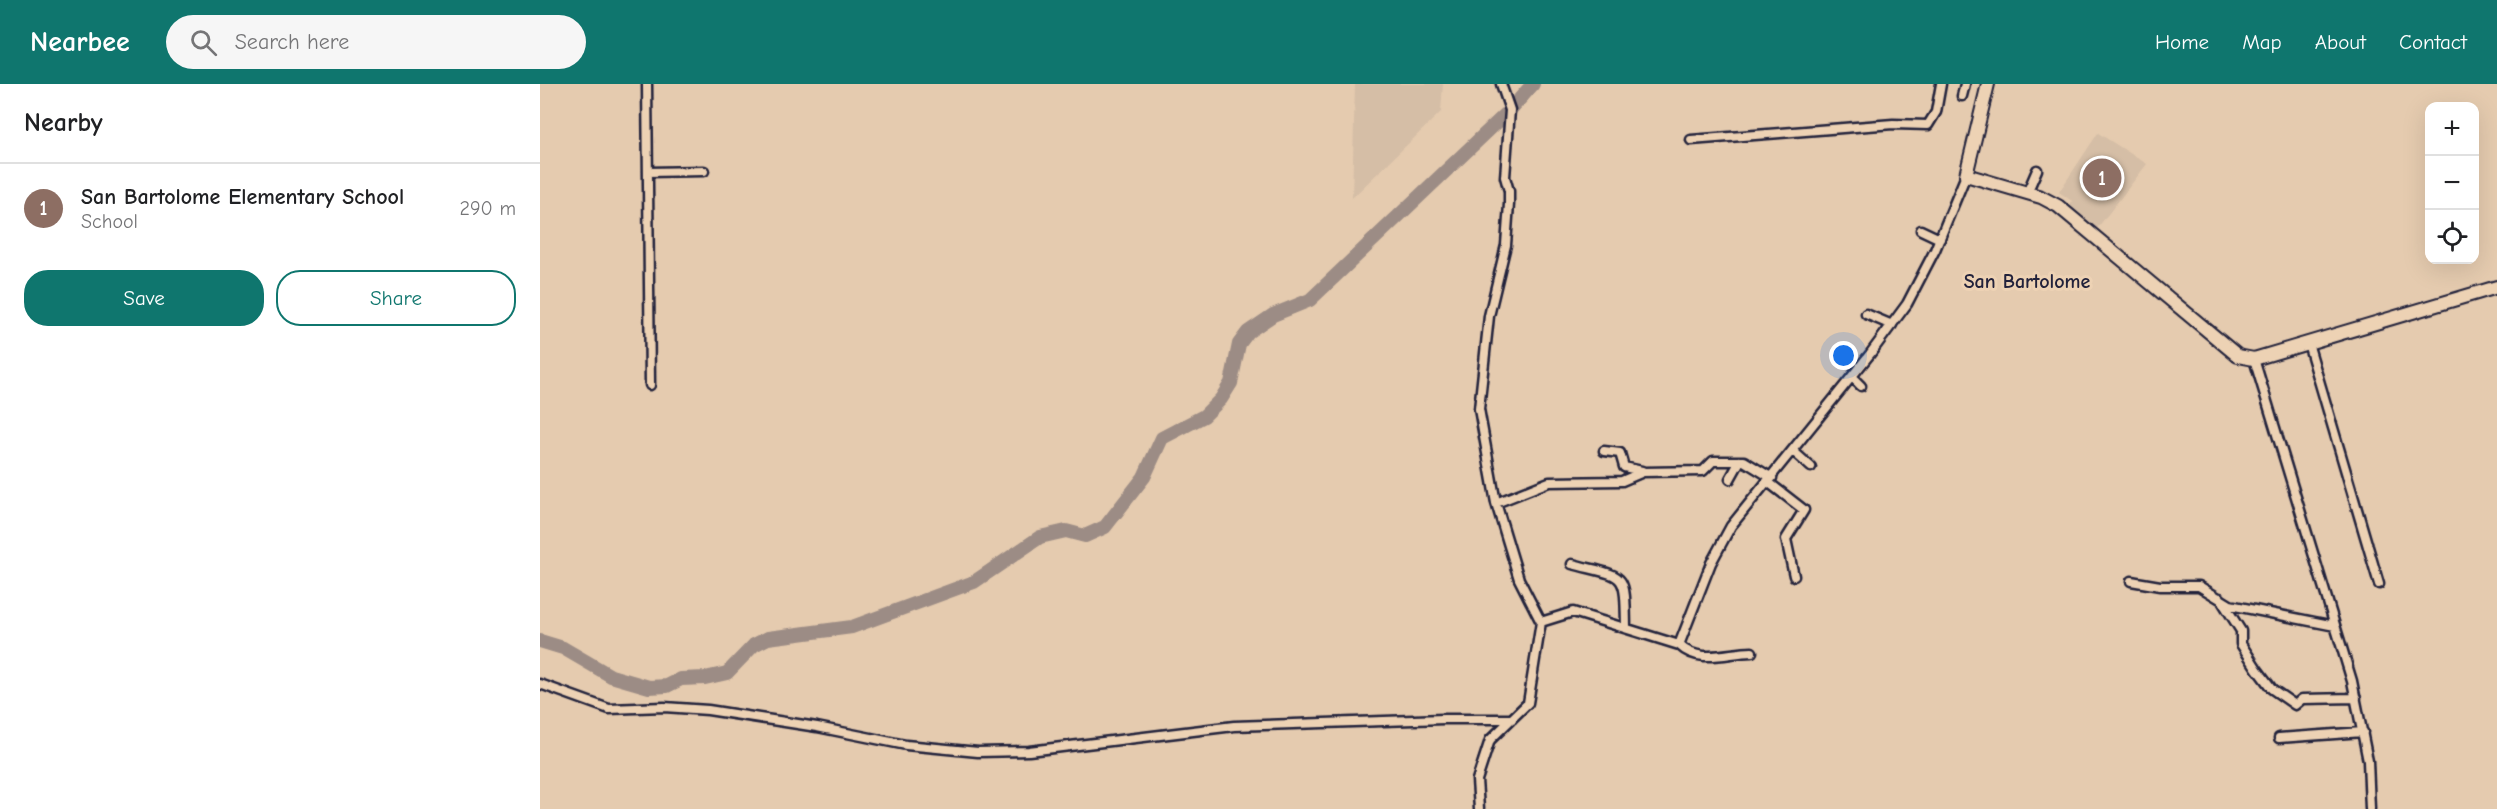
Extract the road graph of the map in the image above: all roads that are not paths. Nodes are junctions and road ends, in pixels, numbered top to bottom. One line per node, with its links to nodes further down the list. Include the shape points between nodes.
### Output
1 (647, 84): 10 (street)
2 (1501, 84): 30 (street, via 1510,110 1505,177 1509,204 1479,409)
3 (1941, 84): 7 (street, via 1936,112 1928,125 1893,124)
4 (1965, 84): 6 (street)
5 (1988, 84): 11 (street)
6 (1962, 96)
7 (1691, 140)
8 (2037, 170): 12 (street)
9 (704, 171): 10 (street)
10 (648, 172): 21 (street)
11 (1966, 175): 12 (street); 14 (street)
12 (2027, 193): 19 (street, via 2065,212 2231,353)
13 (1921, 230): 14 (street)
14 (1940, 239): 17 (street, via 1918,287)
15 (2497, 287): 18 (street)
16 (1866, 314): 17 (street)
17 (1892, 325): 20 (street)
18 (2308, 343): 19 (street); 34 (street)
19 (2254, 359): 37 (street)
20 (1852, 377): 22 (street); 24 (street)
21 (650, 385)
22 (1861, 386)
23 (1604, 450): 27 (street, via 1620,453 1624,467)
24 (1792, 451): 26 (street); 29 (street)
25 (1740, 461): 27 (street, via 1712,461 1702,471); 28 (street); 29 (street)
26 (1811, 467)
27 (1643, 472): 30 (street, via 1624,481 1549,482)
28 (1730, 479)
29 (1770, 480): 32 (street, via 1804,510 1786,539); 39 (street, via 1731,526 1711,563)
30 (1496, 503): 36 (street, via 1519,579)
31 (1572, 564): 38 (street, via 1613,574 1622,581)
32 (1794, 576)
33 (2130, 581): 35 (street, via 2199,586)
34 (2379, 584)
35 (2218, 595): 37 (street, via 2230,605); 42 (street, via 2241,631 2241,644 2280,696 2295,705 2302,699)
36 (1541, 622): 38 (street, via 1573,612); 43 (street, via 1528,703)
37 (2335, 626): 42 (street)
38 (1626, 628): 39 (street)
39 (1679, 645): 40 (street, via 1688,652 1719,658 1732,652)
40 (1752, 652)
41 (540, 684): 43 (street, via 609,709 701,709 906,745 978,752 1029,751 1234,726)
42 (2356, 698): 44 (street)
43 (1512, 719): 46 (street, via 1490,740 1484,755 1477,780)
44 (2362, 732): 45 (street); 47 (street)
45 (2279, 738)
46 (1479, 809)
47 (2370, 809)

